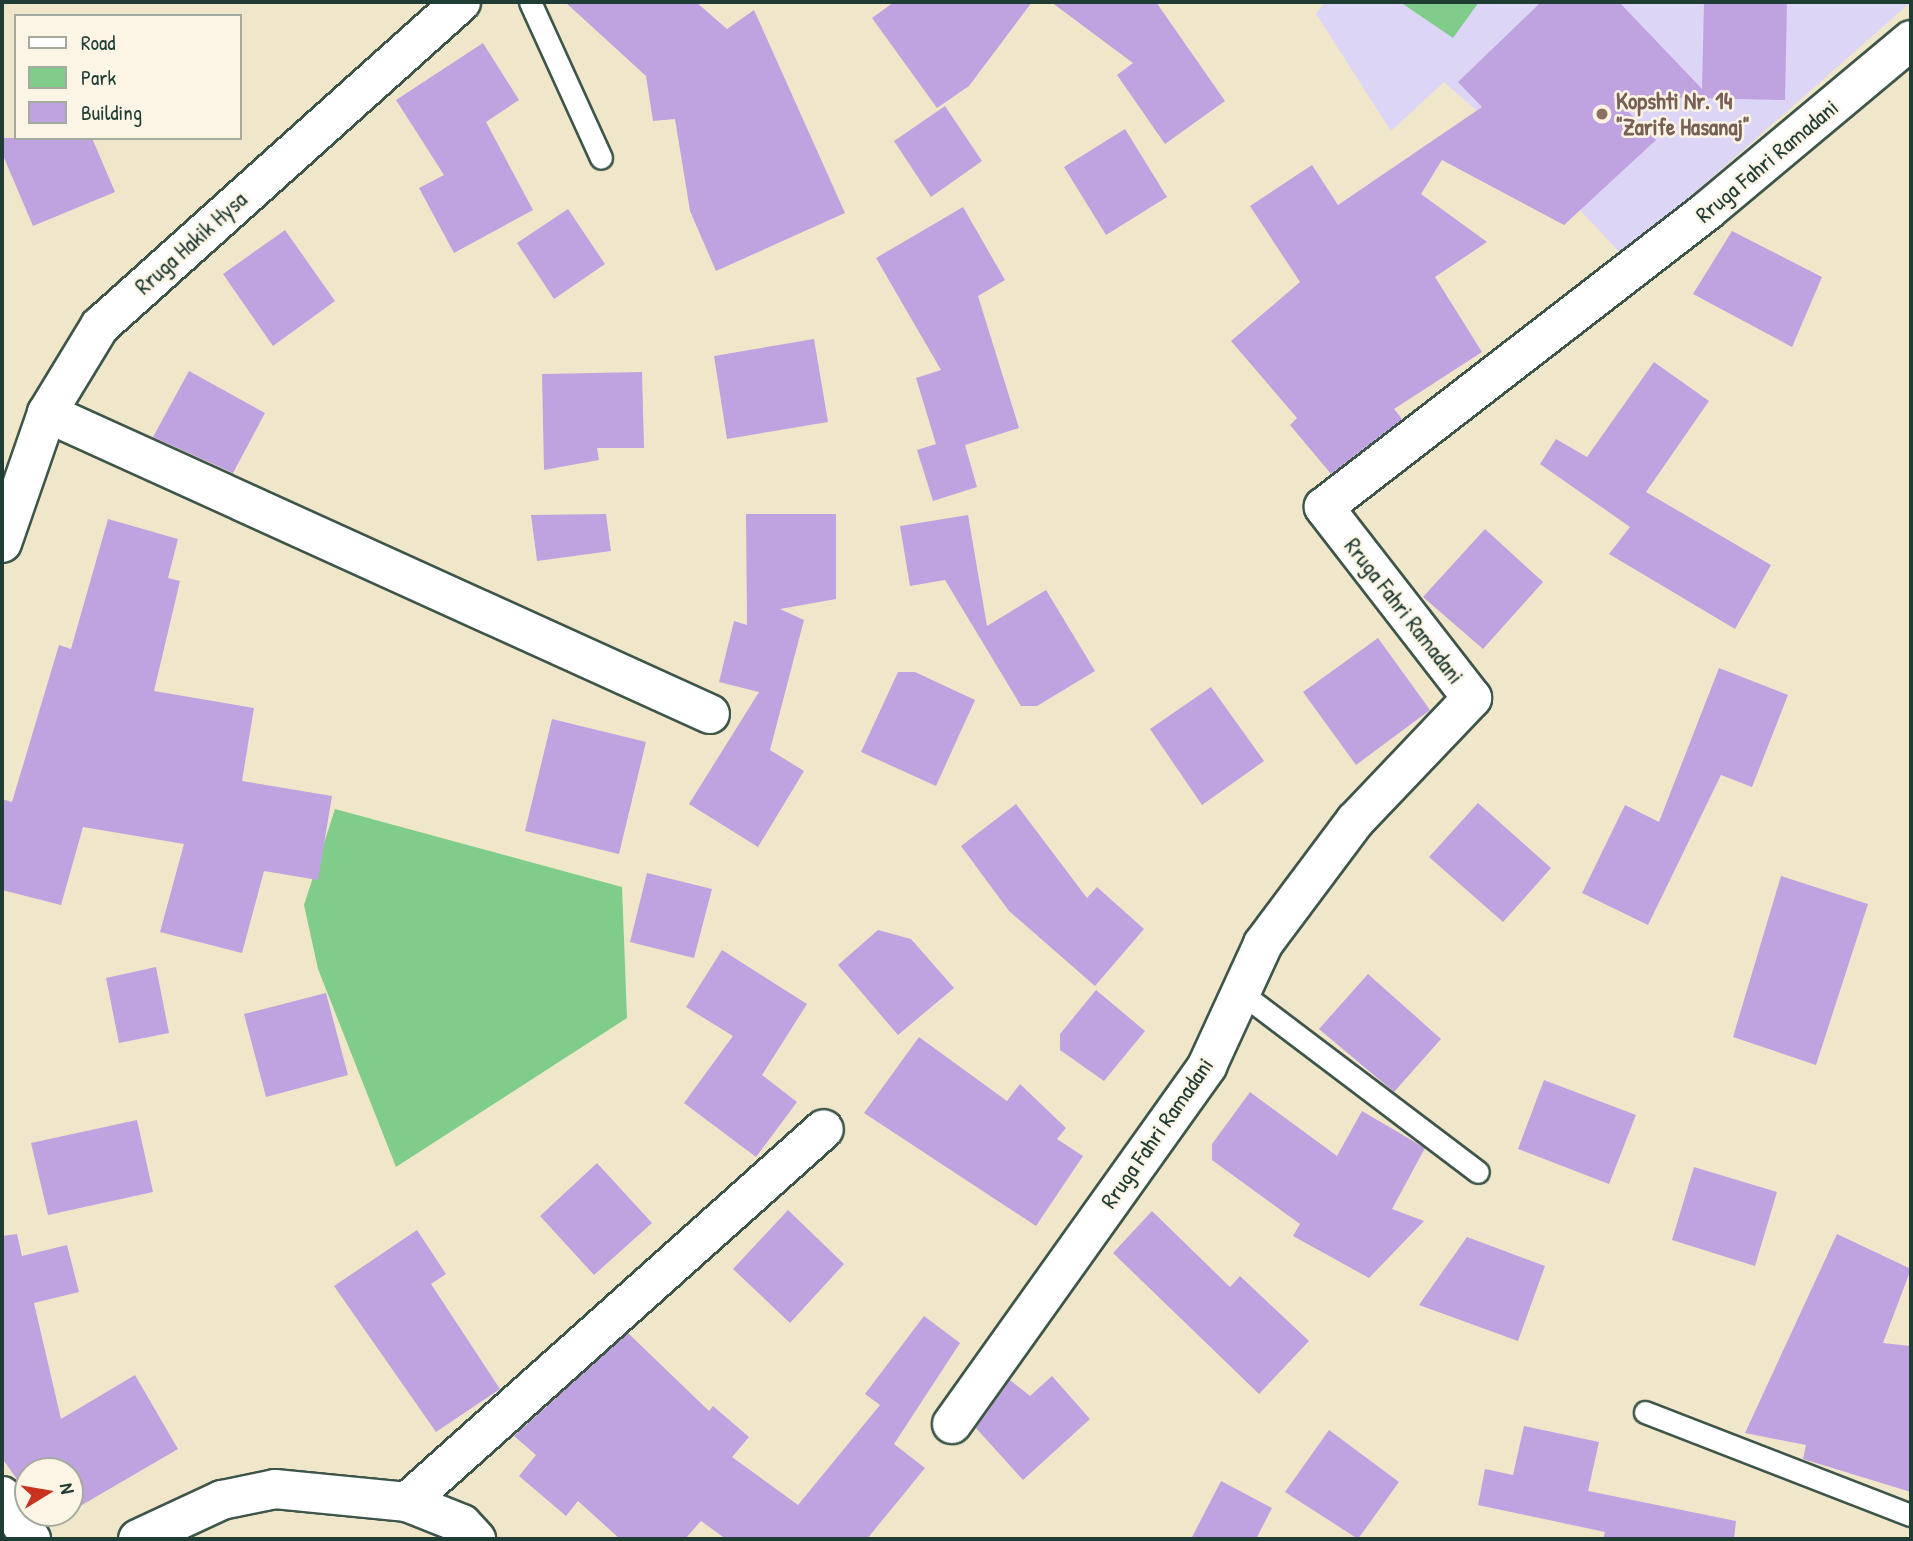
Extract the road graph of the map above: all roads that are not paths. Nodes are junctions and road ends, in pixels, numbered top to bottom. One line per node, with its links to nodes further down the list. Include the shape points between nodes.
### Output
1 (461, 2): 5 (street, Rruga Hakik Hysa, via 100,326)
2 (530, 2): 4 (lane)
3 (1911, 40): 8 (street, Rruga Fahri Ramadani, via 1708,210 1324,507 1472,698 1355,821 1263,944)
4 (601, 158)
5 (47, 413): 6 (street, Rruga Hakik Hysa); 7 (street)
6 (2, 543)
7 (710, 714)
8 (1240, 992): 10 (lane); 12 (street, Rruga Fahri Ramadani, via 1207,1066)
9 (824, 1129): 14 (street)
10 (1478, 1172)
11 (1645, 1412): 15 (lane)
12 (953, 1424)
13 (2, 1496): 16 (street)
14 (407, 1502): 17 (street, via 275,1489 222,1500); 18 (street, via 462,1524)
15 (1911, 1515)
16 (31, 1539)
17 (138, 1539)
18 (476, 1539)

